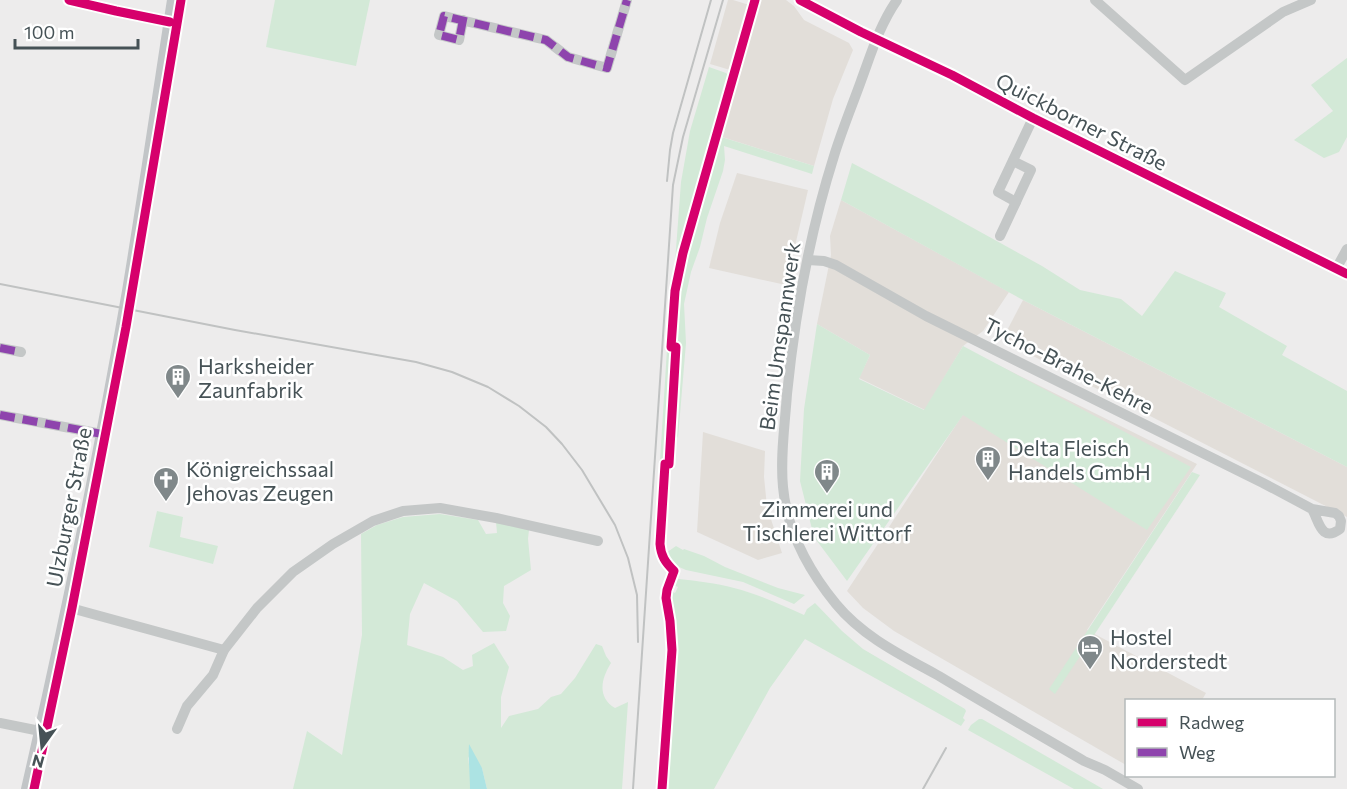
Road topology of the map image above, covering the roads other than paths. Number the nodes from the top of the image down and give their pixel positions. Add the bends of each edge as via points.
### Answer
1 (69, 0) edge
2 (173, 0) edge
3 (627, 0) edge
4 (800, 0) edge
5 (897, 0) edge
6 (1095, 0) edge
7 (1311, 0) edge
8 (463, 20) dead end
9 (170, 22) junction
10 (877, 40) junction
11 (1034, 118) junction
12 (1013, 161) junction
13 (1016, 202) junction
14 (1000, 236) dead end
15 (1347, 249) edge
16 (808, 260) junction
17 (1336, 269) junction
18 (1347, 274) edge
19 (0, 348) edge
20 (21, 352) dead end
21 (0, 415) edge
22 (102, 434) junction
23 (1312, 509) dead end
24 (598, 541) dead end
25 (67, 607) junction
26 (224, 650) junction
27 (0, 723) edge
28 (177, 729) dead end
29 (40, 731) junction
30 (27, 789) edge
31 (1137, 789) edge

1 - 9 street
2 - 9 main road, Ulzburger Straße
3 - 8 street via 607,68 568,57 546,40
4 - 10 street, Quickborner Straße
5 - 10 street, Beim Umspannwerk
6 - 7 street via 1185,80 1283,12
9 - 22 main road, Ulzburger Straße
10 - 11 street, Quickborner Straße
10 - 16 street, Beim Umspannwerk via 834,155
11 - 12 street
11 - 17 street, Quickborner Straße
12 - 13 street via 998,192
12 - 13 street via 1031,170
13 - 14 street
15 - 17 street
16 - 23 street, Tycho-Brahe-Kehre via 836,265 926,316
16 - 31 street, Beim Umspannwerk via 790,368 782,469 791,524 807,563 838,606 868,633
17 - 18 street, Quickborner Straße
19 - 20 street
21 - 22 street
22 - 25 main road, Ulzburger Straße
24 - 26 street via 440,508 403,511 373,521 293,572 257,608
25 - 26 street
25 - 29 main road, Ulzburger Straße
26 - 28 street via 213,675 187,706
27 - 29 street
29 - 30 main road, Ulzburger Straße

